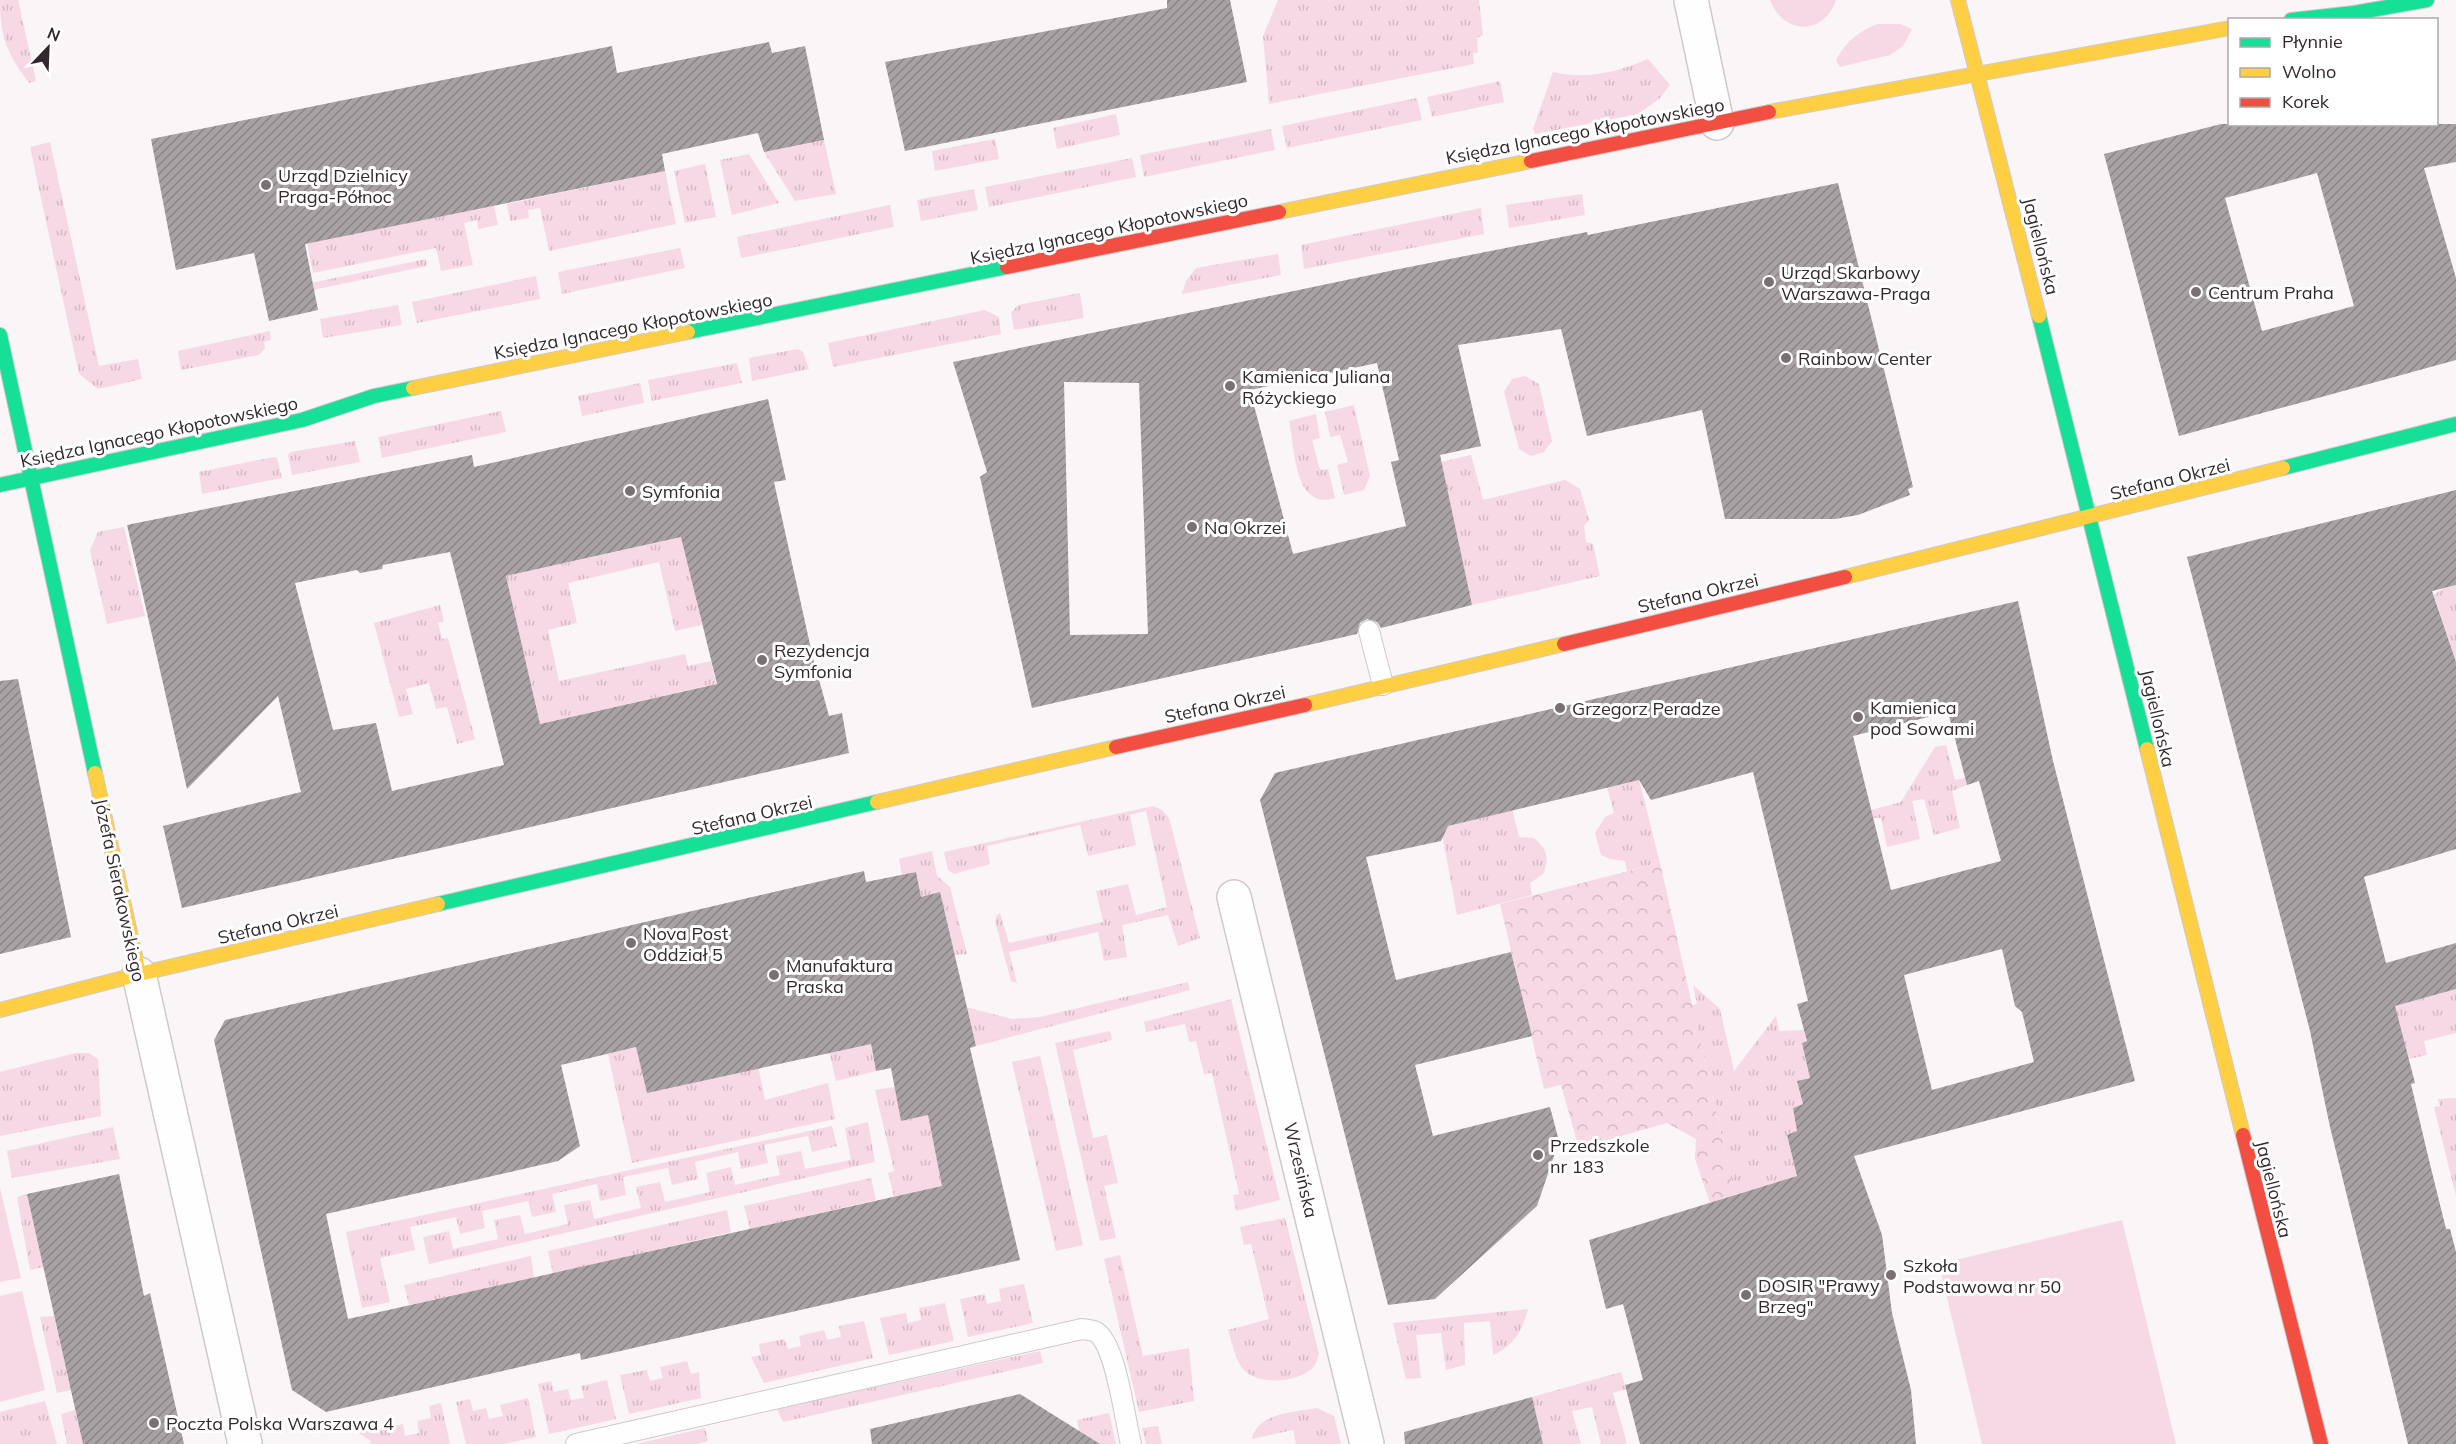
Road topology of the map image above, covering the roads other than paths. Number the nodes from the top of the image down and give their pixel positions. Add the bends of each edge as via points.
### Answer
1 (1691, 0) edge
2 (1958, 0) edge
3 (2427, 0) edge
4 (2353, 7) edge
5 (2301, 18) edge
6 (2228, 28) edge
7 (1978, 73) junction
8 (1717, 123) junction
9 (0, 335) edge
10 (2456, 424) edge
11 (31, 478) junction
12 (0, 485) edge
13 (2092, 518) junction
14 (1369, 631) dead end
15 (1383, 685) junction
16 (1234, 897) dead end
17 (139, 974) junction
18 (0, 1010) edge
19 (245, 1444) edge
20 (576, 1444) edge
21 (1131, 1444) edge
22 (1367, 1444) edge
23 (2321, 1444) edge

1 - 8 street
2 - 7 street, Jagiellońska
3 - 4 street
4 - 5 street
6 - 7 street, Księdza Ignacego Kłopotowskiego
7 - 8 street, Księdza Ignacego Kłopotowskiego
7 - 13 street, Jagiellońska
8 - 11 street, Księdza Ignacego Kłopotowskiego via 374,396 302,420
9 - 11 street, Józefa Sierakowskiego
10 - 13 street, Stefana Okrzei
11 - 12 street, Księdza Ignacego Kłopotowskiego
11 - 17 street, Józefa Sierakowskiego
13 - 15 street, Stefana Okrzei
13 - 23 street, Jagiellońska via 2187,921
14 - 15 lane
15 - 17 street, Stefana Okrzei
16 - 22 street, Wrzesińska
17 - 18 street, Stefana Okrzei
17 - 19 street, Józefa Sierakowskiego
20 - 21 lane via 1082,1329 1096,1331 1104,1340

